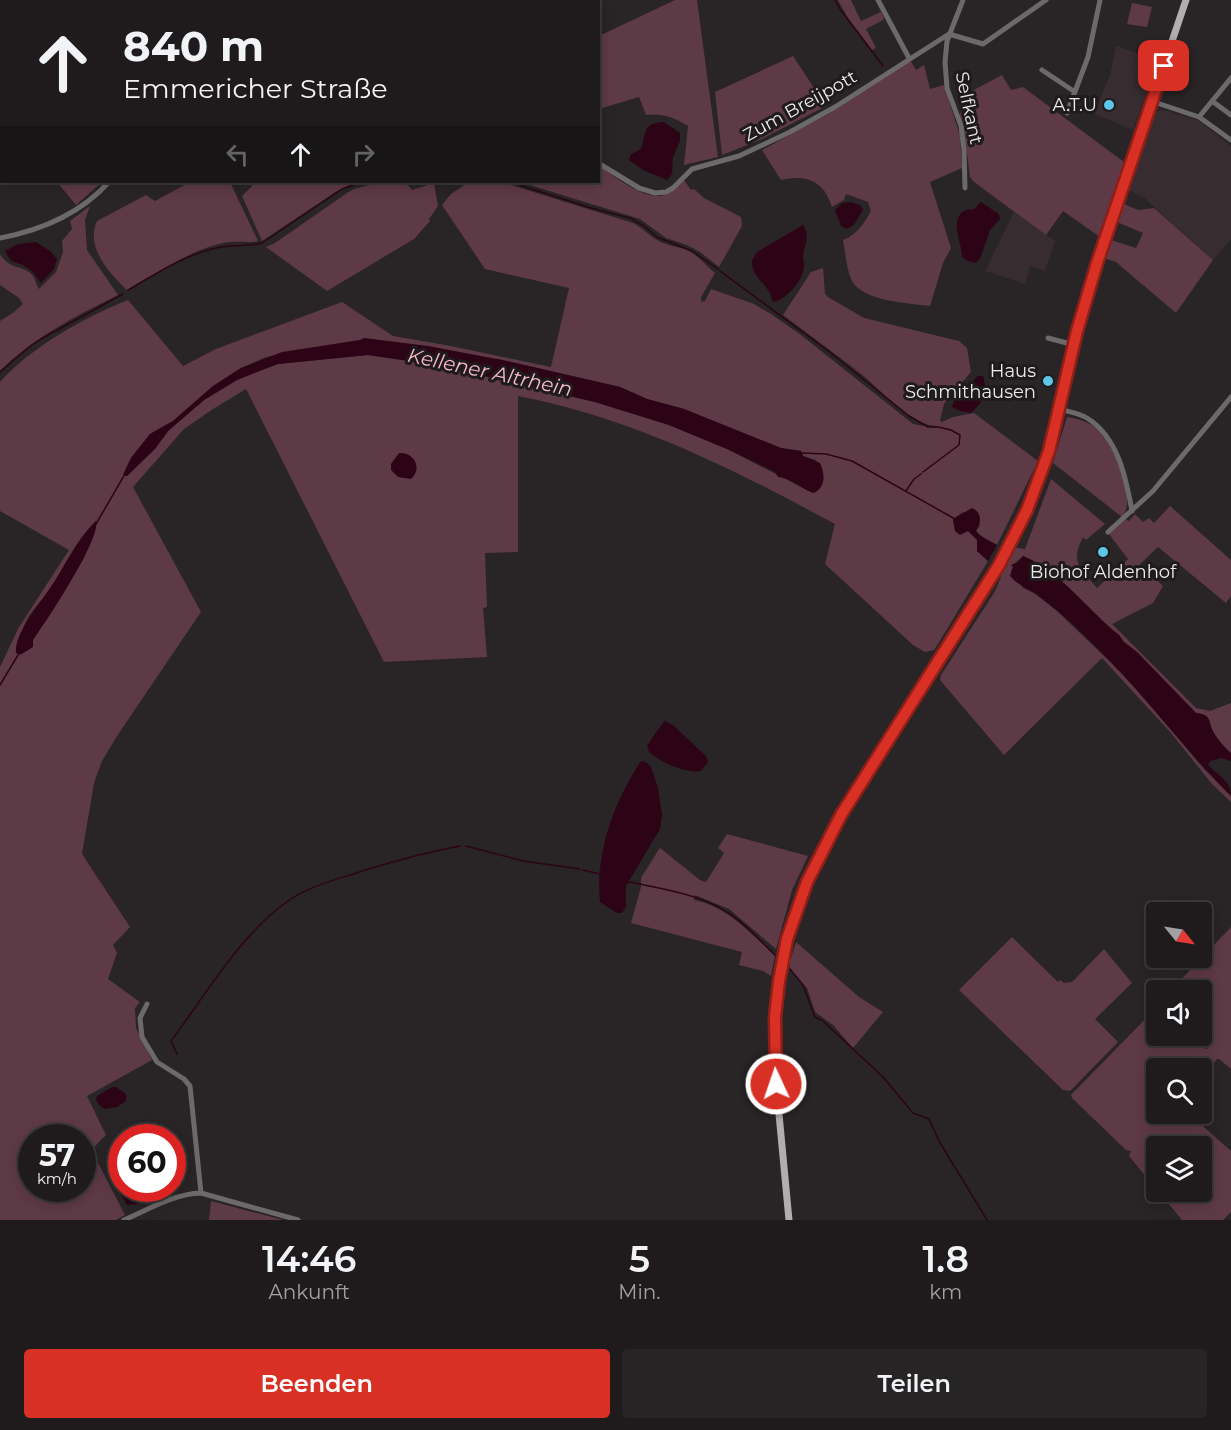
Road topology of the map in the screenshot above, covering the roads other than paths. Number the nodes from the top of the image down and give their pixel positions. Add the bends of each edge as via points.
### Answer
1 (878, 0) edge
2 (963, 0) edge
3 (1046, 0) edge
4 (1100, 0) edge
5 (1186, 0) edge
6 (949, 34) junction
7 (909, 58) junction
8 (1042, 70) dead end
9 (1231, 78) edge
10 (1075, 92) junction
11 (1212, 100) junction
12 (1151, 101) junction
13 (1067, 113) dead end
14 (1231, 115) edge
15 (1199, 117) junction
16 (1231, 140) edge
17 (600, 164) edge
18 (109, 183) edge
19 (965, 188) dead end
20 (0, 238) edge
21 (1048, 338) dead end
22 (1076, 346) junction
23 (1231, 397) edge
24 (1060, 409) junction
25 (1132, 511) junction
26 (1107, 532) dead end
27 (147, 1004) dead end
28 (201, 1193) junction
29 (124, 1220) edge
30 (298, 1220) edge
31 (789, 1220) edge

1 - 7 street
2 - 6 street, Selfkant
3 - 6 street via 983,44
4 - 10 street via 1088,57
5 - 12 main road
6 - 7 street, Zum Breijpott
6 - 19 street, Selfkant via 945,74 961,126
7 - 17 street, Zum Breijpott via 790,132 739,156 692,169 666,192 639,188
8 - 10 street
9 - 11 street
10 - 13 street
11 - 14 street
11 - 15 street
12 - 15 street
12 - 22 main road via 1097,263
15 - 16 street
18 - 20 street via 93,199 60,220
21 - 22 street
22 - 24 main road
23 - 25 street
24 - 25 street via 1084,416 1107,435 1127,481
24 - 31 main road via 1039,481 1018,529 841,815 807,882 787,939 775,1017 774,1061
25 - 26 street
27 - 28 street via 140,1018 142,1037 157,1062 190,1086
28 - 29 street via 170,1200
28 - 30 street

